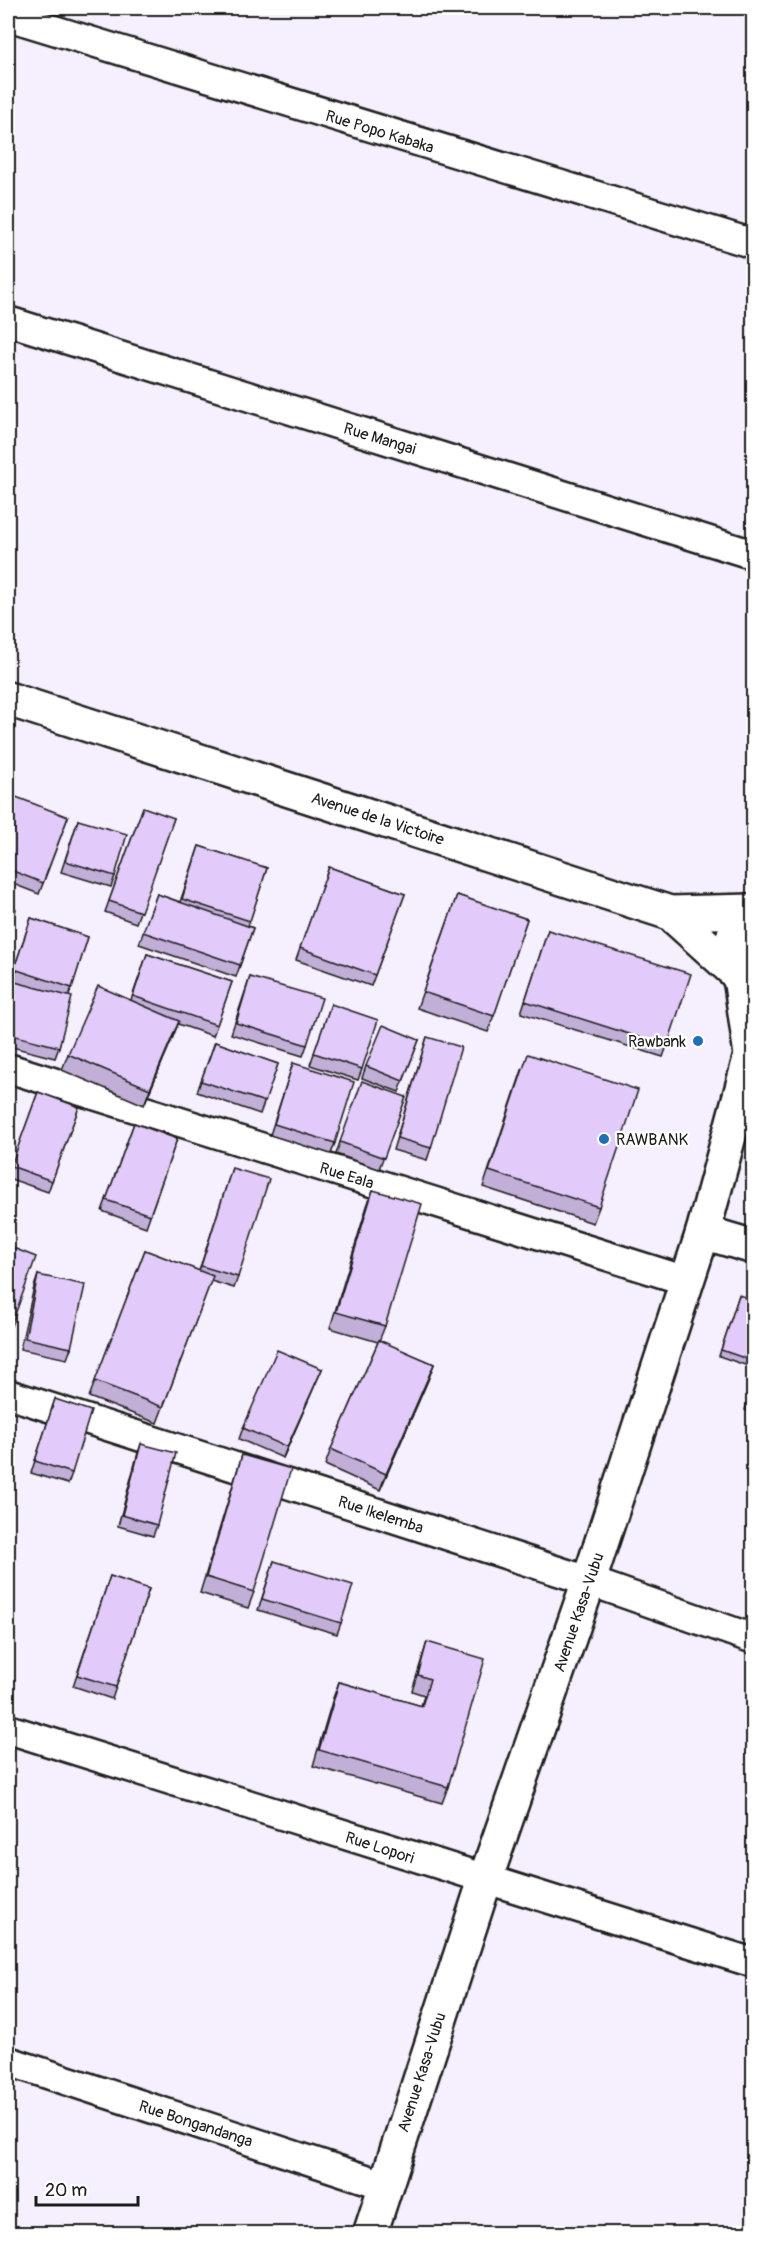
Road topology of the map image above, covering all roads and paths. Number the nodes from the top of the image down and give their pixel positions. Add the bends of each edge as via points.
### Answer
1 (8, 16) edge
2 (753, 244) edge
3 (8, 321) edge
4 (753, 555) edge
5 (8, 699) edge
6 (753, 911) edge
7 (670, 913) junction
8 (743, 983) edge
9 (752, 1053) edge
10 (8, 1068) edge
11 (703, 1232) junction
12 (753, 1247) edge
13 (687, 1281) junction
14 (8, 1394) edge
15 (589, 1581) junction
16 (753, 1639) edge
17 (8, 1729) edge
18 (485, 1880) junction
19 (753, 1963) edge
20 (8, 2061) edge
21 (384, 2185) junction
22 (370, 2234) edge

1 - 2 street, Rue Popo Kabaka
3 - 4 street, Rue Mangai
5 - 7 main road, Avenue de la Victoire
6 - 7 main road, Avenue de la Victoire
6 - 8 main road, Avenue Kasa-Vubu via 740,922 730,953
7 - 8 main road
8 - 9 main road, Avenue Kasa-Vubu
9 - 11 main road, Avenue Kasa-Vubu
10 - 13 street, Rue Eala
11 - 12 main road
11 - 13 main road, Avenue Kasa-Vubu
13 - 15 main road, Avenue Kasa-Vubu
14 - 15 street, Rue Ikelemba
15 - 16 street, Rue Ikelemba
15 - 18 main road, Avenue Kasa-Vubu
17 - 18 street, Rue Lopori
18 - 19 street, Rue Lopori
18 - 21 main road, Avenue Kasa-Vubu
20 - 21 street, Rue Bongandanga
21 - 22 main road, Avenue Kasa-Vubu

